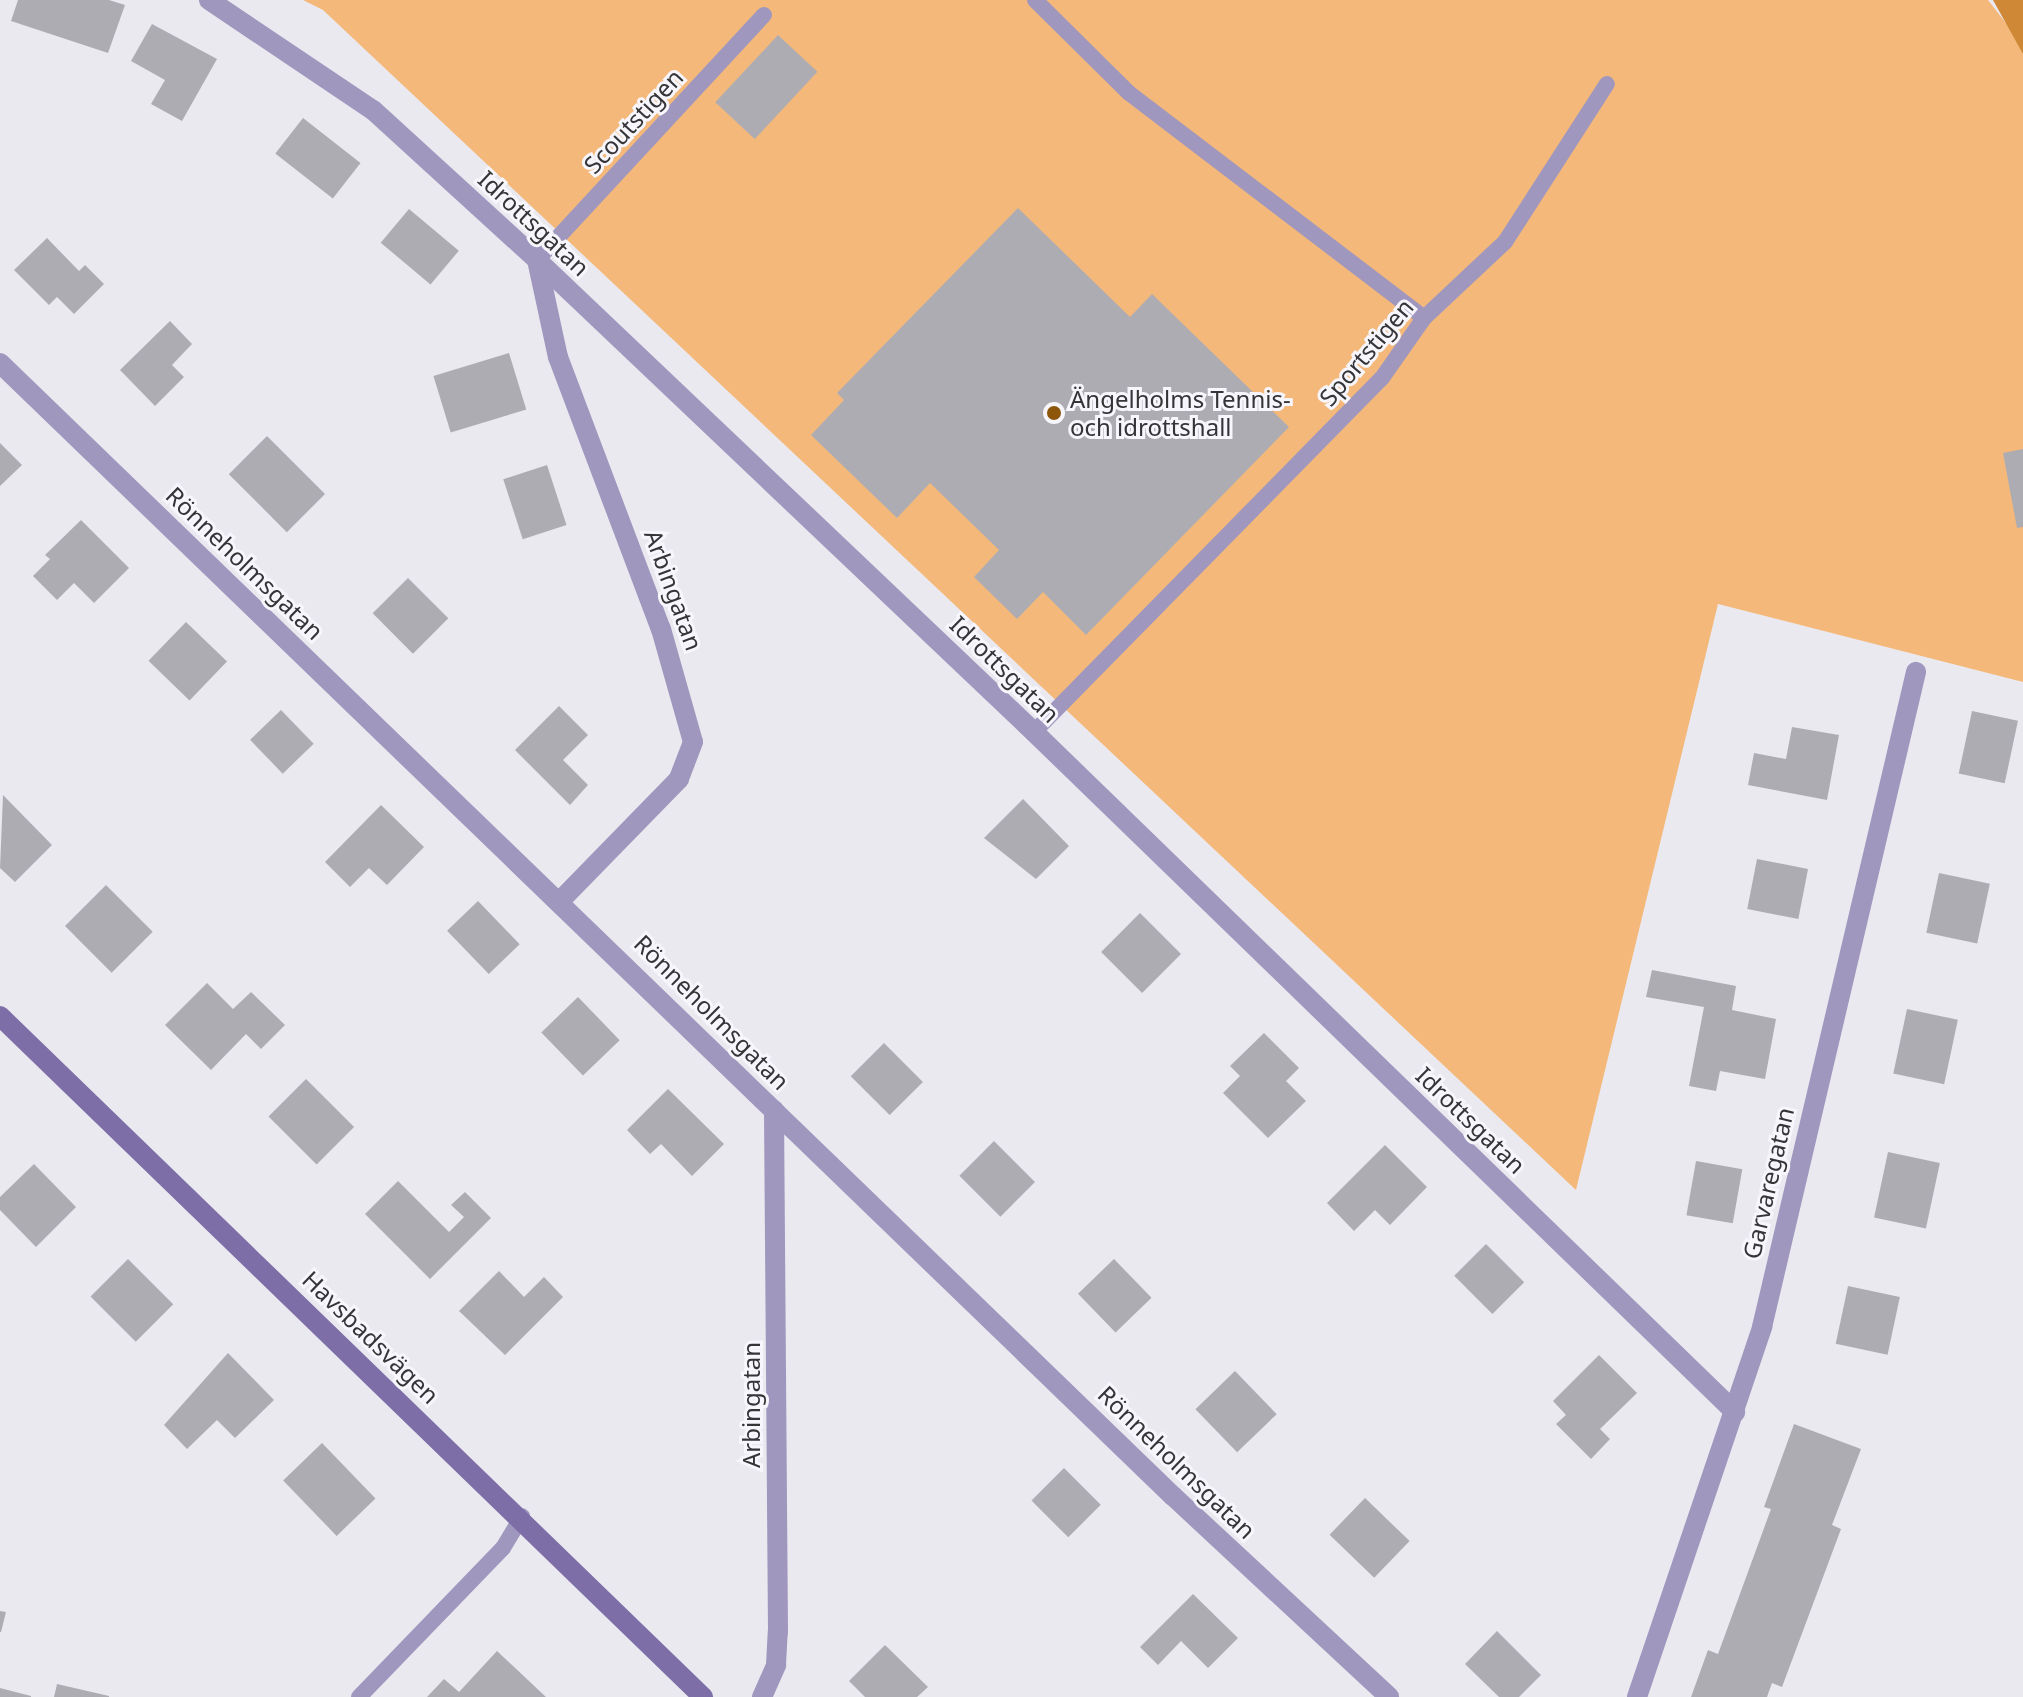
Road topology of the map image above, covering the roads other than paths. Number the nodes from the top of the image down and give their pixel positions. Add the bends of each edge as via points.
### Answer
1 (209, 0) edge
2 (1035, 0) edge
3 (764, 15) dead end
4 (1607, 84) dead end
5 (537, 260) junction
6 (1424, 318) junction
7 (0, 363) edge
8 (1916, 672) dead end
9 (1034, 732) junction
10 (561, 900) junction
11 (0, 1016) edge
12 (774, 1110) junction
13 (1735, 1412) junction
14 (522, 1516) junction
15 (359, 1697) edge
16 (703, 1697) edge
17 (762, 1697) edge
18 (1389, 1697) edge
19 (1637, 1697) edge

1 - 5 street, Idrottsgatan via 373,110
2 - 6 lane via 1129,93
3 - 5 lane, Scoutstigen
4 - 6 lane, Sportstigen via 1505,242
5 - 9 street, Idrottsgatan
5 - 10 street, Arbingatan via 558,357 685,697 693,742 679,779
6 - 9 lane, Sportstigen via 1382,378
7 - 10 street, Rönneholmsgatan
8 - 13 street, Garvaregatan via 1762,1327
9 - 13 street, Idrottsgatan
10 - 12 street, Rönneholmsgatan
11 - 14 street, Havsbadsvägen
12 - 17 street, Arbingatan via 778,1632 776,1665
12 - 18 street, Rönneholmsgatan
13 - 19 street, Garvaregatan
14 - 15 lane via 503,1548
14 - 16 street, Havsbadsvägen

